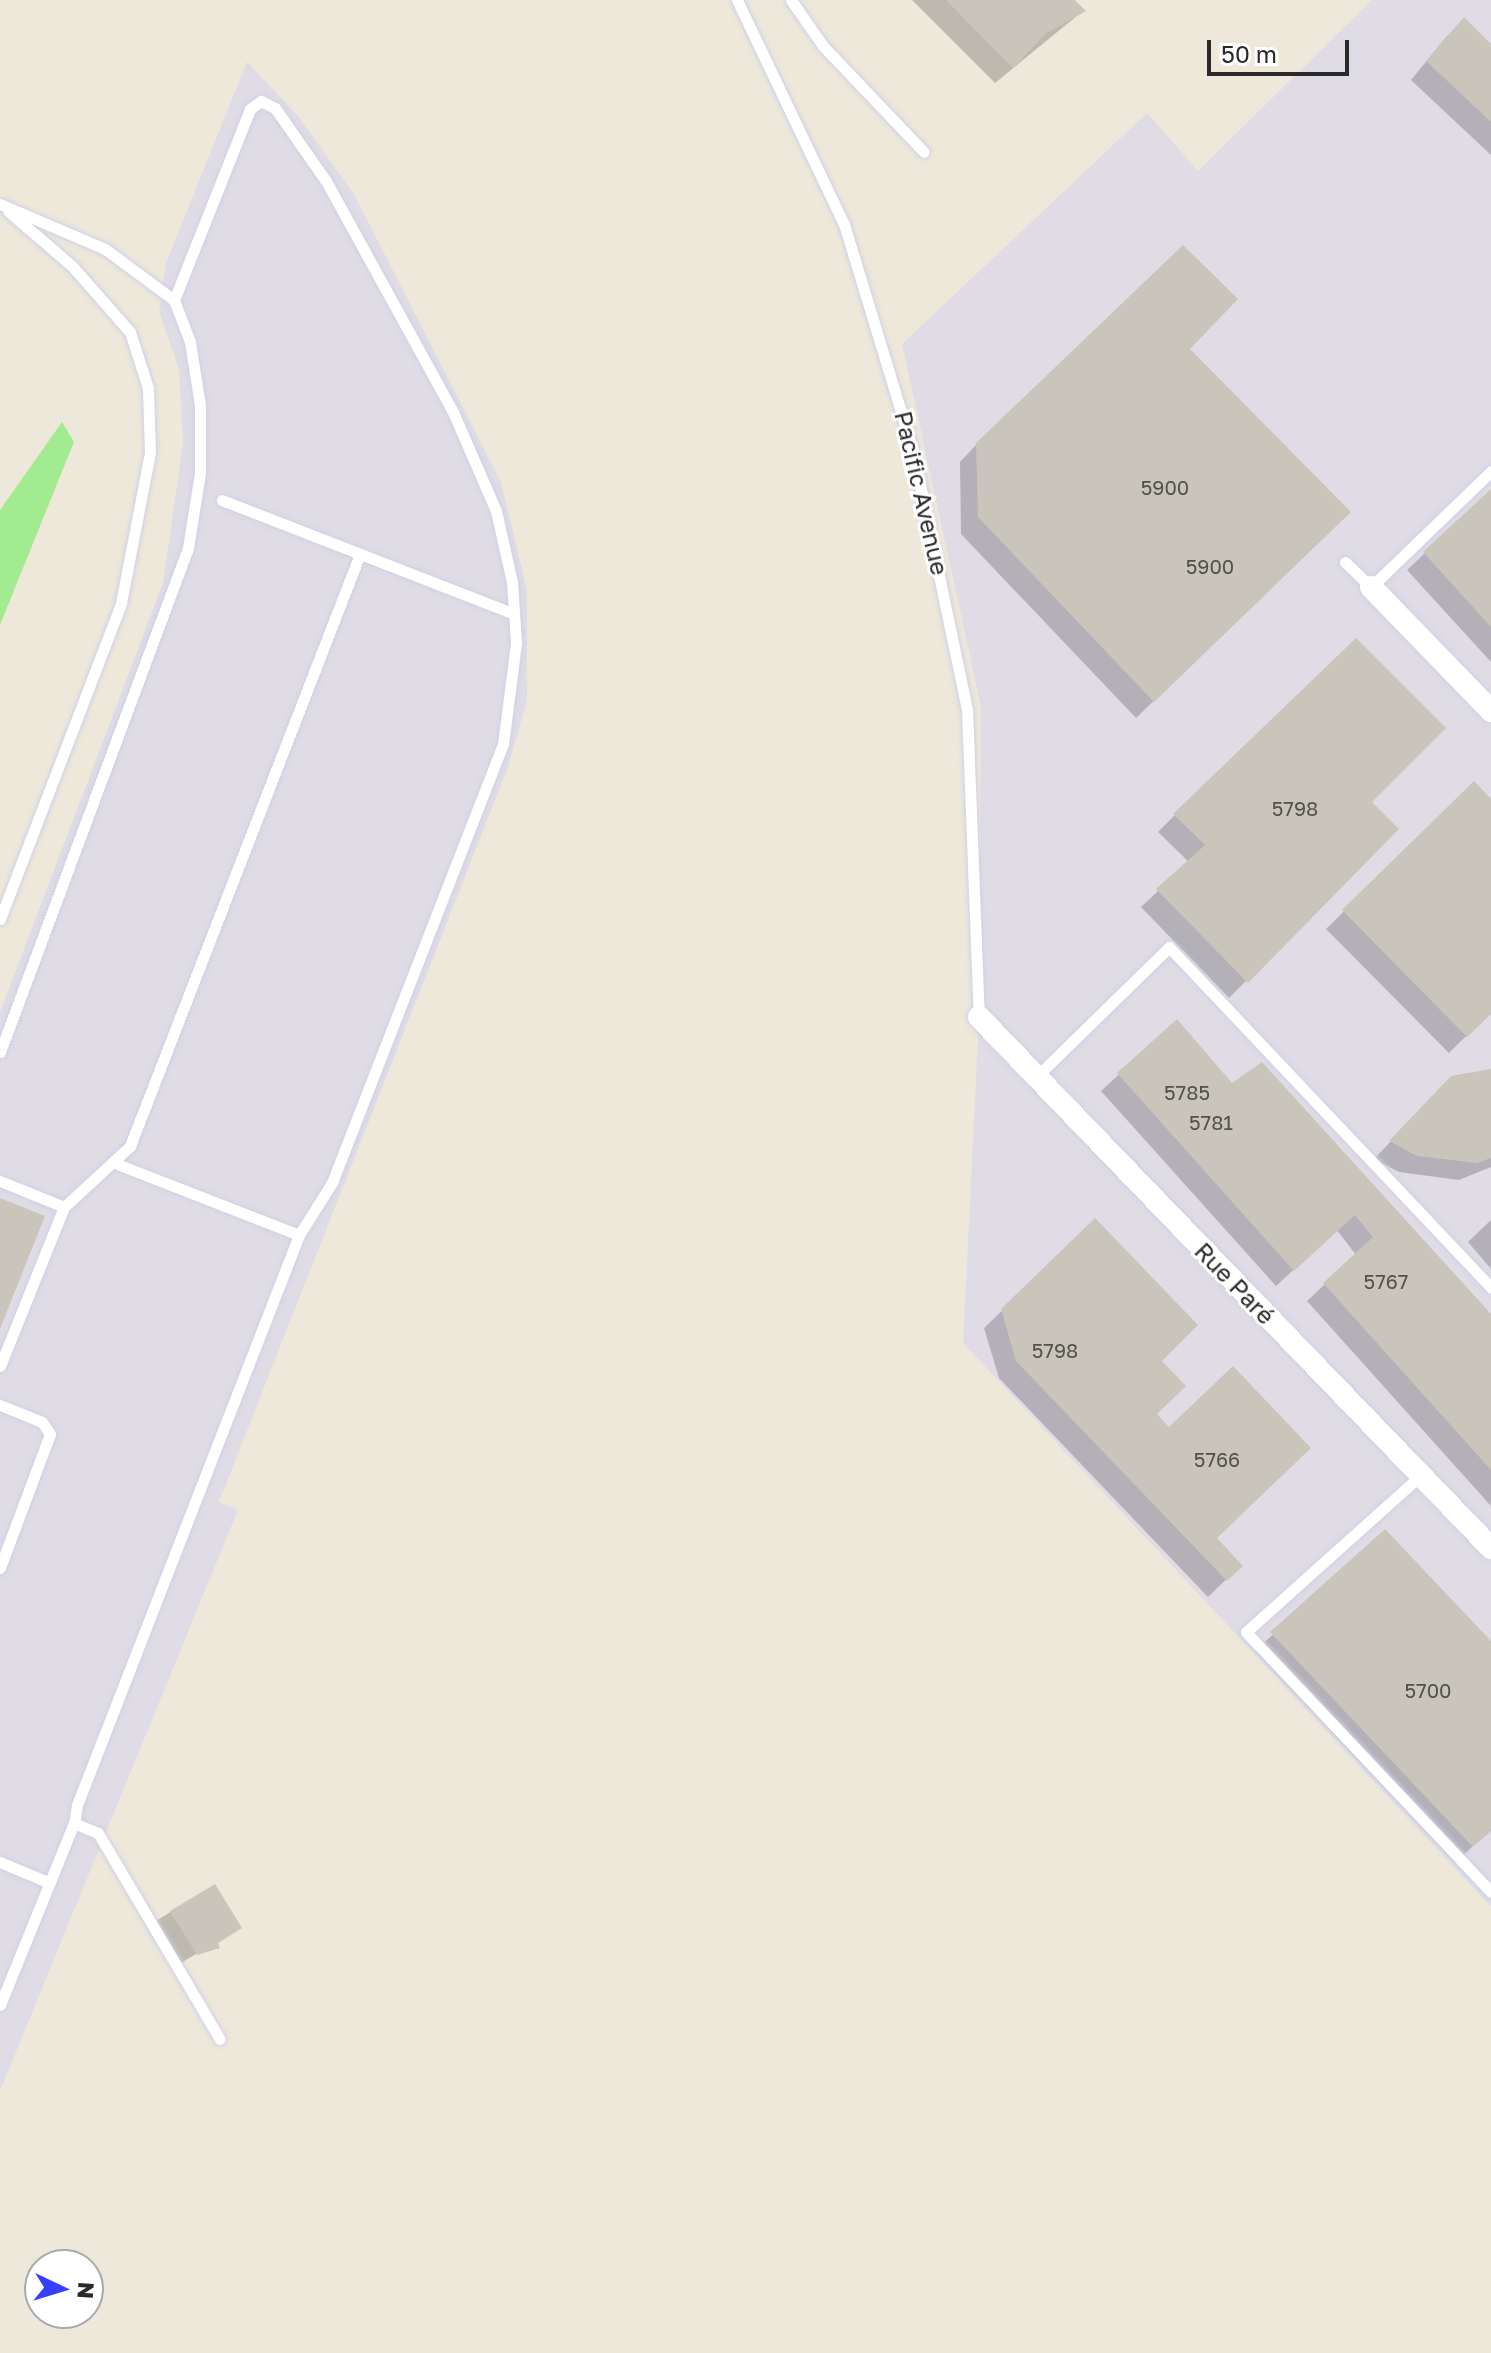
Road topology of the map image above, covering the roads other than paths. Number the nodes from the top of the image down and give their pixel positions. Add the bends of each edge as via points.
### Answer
1 (737, 0) edge
2 (791, 0) edge
3 (924, 152) dead end
4 (0, 204) edge
5 (174, 300) junction
6 (1491, 471) edge
7 (222, 500) dead end
8 (360, 554) junction
9 (1345, 562) dead end
10 (1371, 587) junction
11 (514, 614) junction
12 (1491, 711) edge
13 (0, 919) edge
14 (979, 1017) joint
15 (0, 1052) edge
16 (1036, 1077) junction
17 (117, 1164) junction
18 (0, 1181) edge
19 (64, 1207) junction
20 (299, 1235) junction
21 (1491, 1288) edge
22 (0, 1366) edge
23 (0, 1405) edge
24 (1421, 1475) junction
25 (1491, 1548) edge
26 (0, 1568) edge
27 (74, 1823) junction
28 (0, 1862) edge
29 (50, 1883) junction
30 (1491, 1892) edge
31 (0, 2005) edge
32 (220, 2039) dead end

1 - 14 lane, Pacific Avenue via 844,224 913,451 967,709
2 - 3 lane via 823,46
4 - 5 lane via 105,249
4 - 13 lane via 72,266 130,332 148,388 151,428 147,492 121,603
5 - 11 lane via 250,109 265,102 326,181 453,412 496,511
5 - 15 lane via 190,342 202,435 188,548
6 - 10 lane
7 - 8 lane
8 - 11 lane
8 - 17 lane
9 - 10 lane
10 - 12 street
11 - 20 lane via 503,744 333,1181
14 - 16 street, Rue Paré
16 - 21 lane via 1169,947
16 - 24 street, Rue Paré
17 - 19 lane
17 - 20 lane
18 - 19 lane
19 - 22 lane
20 - 27 lane
23 - 26 lane via 42,1422 50,1434
24 - 25 street, Rue Paré
24 - 30 lane via 1246,1632
27 - 29 lane
27 - 32 lane via 98,1833
28 - 29 lane
29 - 31 lane

